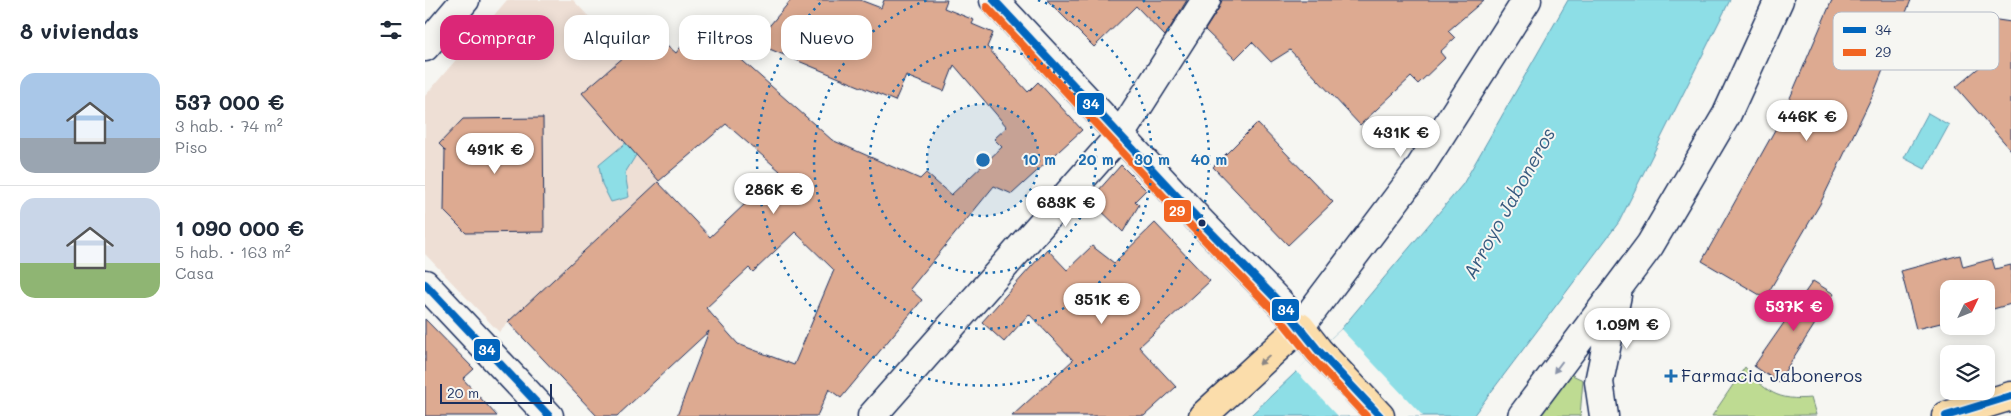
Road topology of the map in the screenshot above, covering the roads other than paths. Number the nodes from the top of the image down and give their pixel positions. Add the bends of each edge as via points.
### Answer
1 (465, 0) edge
2 (994, 0) edge
3 (1206, 0) edge
4 (1527, 0) edge
5 (1779, 0) edge
6 (425, 48) edge
7 (1120, 135) junction
8 (425, 284) edge
9 (1619, 286) junction
10 (1299, 327) junction
11 (2011, 396) edge
12 (549, 416) edge
13 (871, 416) edge
14 (1203, 416) edge
15 (1380, 416) edge
16 (1522, 416) edge
17 (1604, 416) edge
18 (1946, 416) edge

1 - 6 street
2 - 7 street
3 - 7 street
4 - 10 street via 1417,172
5 - 9 street via 1727,114 1650,245
7 - 10 street
7 - 13 street
8 - 12 street
9 -> 16 street
9 - 17 street via 1599,382
10 -> 14 main road
10 - 15 main road
11 - 18 main road

